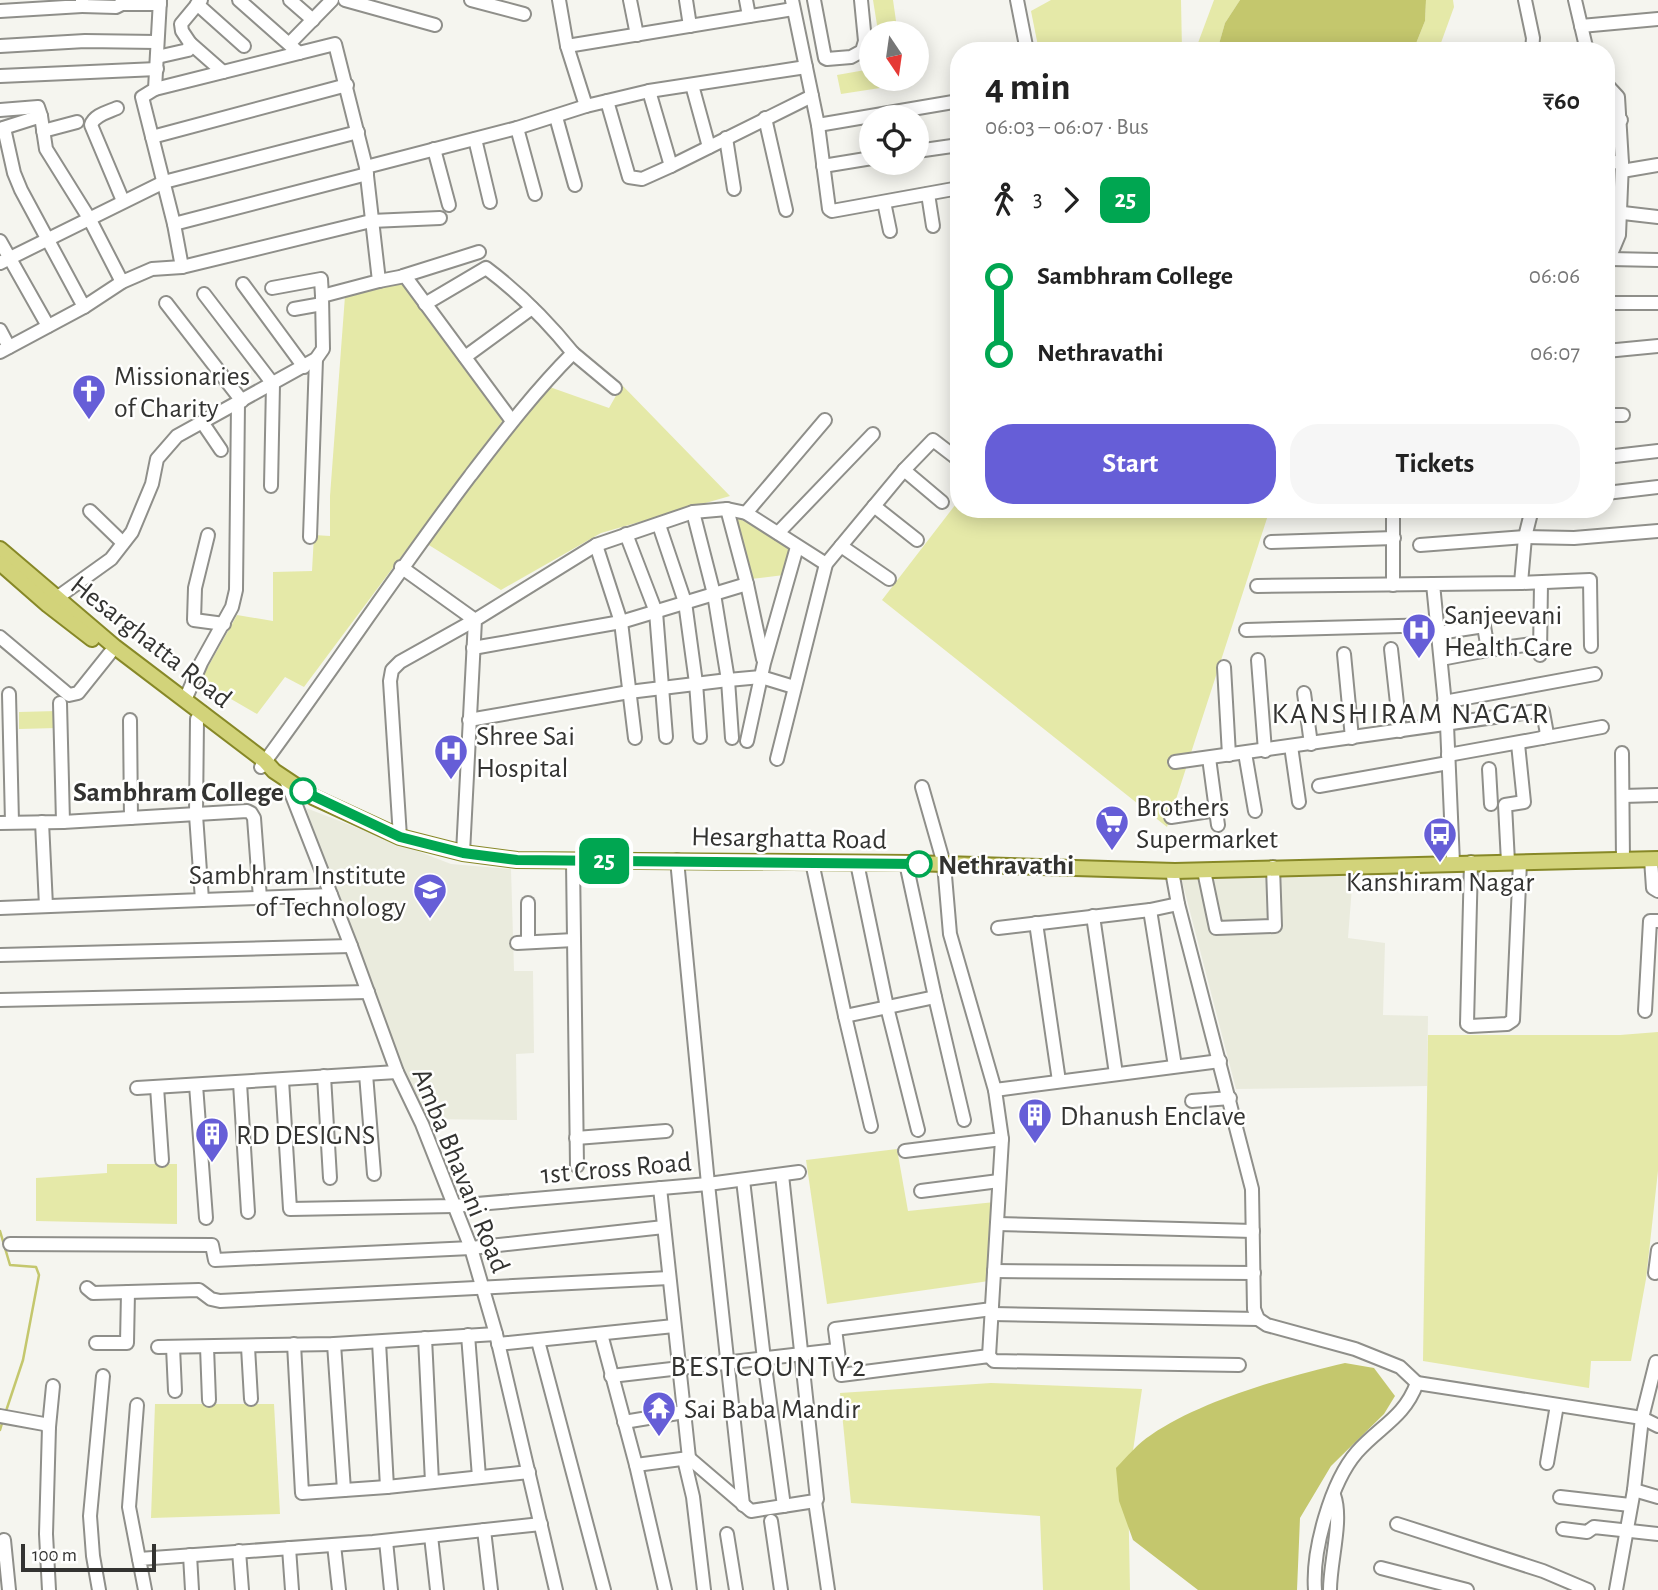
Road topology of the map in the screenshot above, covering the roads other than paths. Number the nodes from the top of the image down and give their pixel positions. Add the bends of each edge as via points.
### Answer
1 (239, 0) edge
2 (290, 0) edge
3 (332, 0) edge
4 (345, 0) edge
5 (471, 0) edge
6 (559, 0) edge
7 (630, 0) edge
8 (686, 0) edge
9 (746, 0) edge
10 (814, 0) edge
11 (861, 0) edge
12 (1017, 0) edge
13 (1525, 0) edge
14 (1575, 0) edge
15 (122, 2) edge
16 (160, 2) edge
17 (199, 2) edge
18 (82, 3) edge
19 (793, 4) edge
20 (0, 11) edge
21 (524, 14) dead end
22 (749, 16) junction
23 (818, 19) junction
24 (1658, 19) edge
25 (313, 20) junction
26 (797, 24) junction
27 (435, 25) dead end
28 (691, 26) junction
29 (1581, 26) junction
30 (637, 35) junction
31 (821, 35) junction
32 (800, 40) junction
33 (157, 42) junction
34 (1025, 42) edge
35 (1533, 42) edge
36 (1585, 42) edge
37 (190, 43) junction
38 (0, 46) edge
39 (244, 46) dead end
40 (567, 46) junction
41 (295, 48) junction
42 (157, 63) junction
43 (806, 67) junction
44 (223, 72) junction
45 (0, 76) edge
46 (347, 85) junction
47 (692, 85) junction
48 (155, 89) junction
49 (649, 91) junction
50 (1615, 94) edge
51 (812, 96) junction
52 (607, 101) junction
53 (950, 103) edge
54 (586, 106) junction
55 (117, 108) dead end
56 (0, 110) edge
57 (41, 116) junction
58 (556, 117) junction
59 (765, 118) junction
60 (1615, 119) edge
61 (1621, 120) junction
62 (77, 122) dead end
63 (818, 125) junction
64 (2, 128) edge
65 (517, 128) junction
66 (43, 131) junction
67 (358, 132) junction
68 (152, 137) junction
69 (726, 138) junction
70 (475, 139) junction
71 (709, 146) junction
72 (950, 146) edge
73 (434, 149) junction
74 (929, 149) edge
75 (859, 160) edge
76 (1615, 164) edge
77 (1658, 165) edge
78 (671, 166) junction
79 (823, 166) junction
80 (1622, 167) junction
81 (366, 171) junction
82 (164, 182) junction
83 (575, 185) dead end
84 (734, 189) dead end
85 (950, 190) edge
86 (535, 194) dead end
87 (928, 194) junction
88 (123, 201) junction
89 (490, 202) dead end
90 (884, 202) junction
91 (449, 205) dead end
92 (786, 210) dead end
93 (1615, 212) edge
94 (1622, 213) junction
95 (1658, 217) edge
96 (89, 218) junction
97 (440, 218) dead end
98 (372, 221) junction
99 (174, 223) junction
100 (933, 226) dead end
101 (891, 230) dead end
102 (49, 238) junction
103 (0, 241) edge
104 (1615, 246) edge
105 (479, 252) dead end
106 (1658, 260) edge
107 (5, 261) edge
108 (1615, 262) edge
109 (182, 267) junction
110 (403, 276) junction
111 (379, 281) junction
112 (122, 282) junction
113 (243, 284) dead end
114 (272, 288) dead end
115 (204, 294) dead end
116 (322, 300) junction
117 (166, 303) dead end
118 (1615, 303) edge
119 (1658, 303) edge
120 (425, 304) junction
121 (84, 307) junction
122 (532, 308) junction
123 (294, 309) dead end
124 (48, 326) junction
125 (0, 330) edge
126 (1658, 346) edge
127 (4, 350) edge
128 (1615, 350) edge
129 (573, 353) junction
130 (465, 357) junction
131 (316, 359) junction
132 (304, 368) junction
133 (273, 384) junction
134 (615, 388) dead end
135 (240, 402) junction
136 (1615, 415) edge
137 (1623, 415) dead end
138 (825, 420) dead end
139 (512, 421) junction
140 (202, 422) junction
141 (873, 434) dead end
142 (221, 450) dead end
143 (1658, 451) edge
144 (950, 453) edge
145 (1615, 456) edge
146 (904, 470) junction
147 (271, 486) dead end
148 (1658, 487) edge
149 (1615, 492) edge
150 (942, 502) dead end
151 (874, 506) junction
152 (727, 509) junction
153 (90, 511) dead end
154 (693, 512) junction
155 (746, 513) junction
156 (1394, 518) edge
157 (1530, 518) edge
158 (659, 525) junction
159 (1658, 531) edge
160 (778, 533) junction
161 (626, 534) junction
162 (208, 535) dead end
163 (310, 537) dead end
164 (1525, 537) junction
165 (1394, 538) junction
166 (917, 540) dead end
167 (1272, 542) dead end
168 (123, 544) junction
169 (596, 545) junction
170 (1420, 545) dead end
171 (841, 546) junction
172 (797, 547) junction
173 (0, 549) edge
174 (0, 564) edge
175 (826, 564) junction
176 (401, 567) junction
177 (889, 579) dead end
178 (1521, 583) junction
179 (1541, 583) junction
180 (747, 584) junction
181 (1393, 584) junction
182 (1433, 584) junction
183 (1257, 586) dead end
184 (714, 594) junction
185 (52, 601) junction
186 (685, 602) junction
187 (656, 612) junction
188 (475, 620) junction
189 (621, 622) junction
190 (224, 624) junction
191 (1439, 629) junction
192 (1246, 630) dead end
193 (0, 637) edge
194 (1591, 646) dead end
195 (473, 648) junction
196 (1391, 649) dead end
197 (1488, 650) junction
198 (110, 653) junction
199 (1343, 654) dead end
200 (1441, 659) junction
201 (1258, 660) dead end
202 (764, 663) junction
203 (1224, 667) dead end
204 (1595, 674) dead end
205 (761, 677) junction
206 (728, 680) junction
207 (696, 683) junction
208 (793, 687) junction
209 (662, 688) junction
210 (629, 692) junction
211 (1304, 692) dead end
212 (9, 694) dead end
213 (185, 700) junction
214 (1444, 702) junction
215 (60, 704) dead end
216 (200, 716) junction
217 (130, 720) dead end
218 (470, 720) junction
219 (1447, 725) junction
220 (1602, 727) dead end
221 (1400, 731) junction
222 (666, 737) dead end
223 (700, 737) dead end
224 (635, 738) dead end
225 (732, 738) dead end
226 (1352, 738) junction
227 (1542, 738) junction
228 (747, 741) dead end
229 (1311, 744) junction
230 (1517, 744) junction
231 (1291, 747) junction
232 (1265, 751) junction
233 (1622, 752) dead end
234 (1245, 753) junction
235 (1229, 755) junction
236 (1209, 758) junction
237 (777, 759) dead end
238 (1448, 759) junction
239 (1175, 762) dead end
240 (1489, 769) dead end
241 (271, 770) junction
242 (1319, 786) dead end
243 (922, 787) dead end
244 (1658, 795) edge
245 (1623, 796) junction
246 (1298, 802) dead end
247 (1477, 804) dead end
248 (1491, 804) junction
249 (1505, 805) junction
250 (1216, 810) junction
251 (1255, 811) dead end
252 (196, 815) junction
253 (1171, 817) dead end
254 (131, 818) junction
255 (42, 822) junction
256 (63, 822) junction
257 (6, 823) edge
258 (1218, 825) dead end
259 (400, 837) junction
260 (463, 853) junction
261 (1655, 859) edge
262 (677, 860) junction
263 (1623, 860) junction
264 (573, 862) junction
265 (812, 862) junction
266 (1471, 862) junction
267 (1514, 862) junction
268 (857, 863) junction
269 (906, 863) junction
270 (1453, 863) junction
271 (944, 864) junction
272 (1273, 867) junction
273 (1172, 871) junction
274 (1204, 871) junction
275 (1658, 891) edge
276 (331, 895) junction
277 (260, 898) junction
278 (202, 900) junction
279 (528, 903) dead end
280 (1178, 904) junction
281 (46, 906) junction
282 (0, 908) edge
283 (1150, 910) junction
284 (1093, 916) junction
285 (1658, 921) edge
286 (1036, 923) junction
287 (998, 928) dead end
288 (574, 940) junction
289 (351, 946) junction
290 (0, 955) edge
291 (368, 992) junction
292 (935, 997) junction
293 (0, 1000) edge
294 (887, 1007) junction
295 (1645, 1011) dead end
296 (845, 1016) junction
297 (1220, 1061) junction
298 (1175, 1066) junction
299 (397, 1072) junction
300 (366, 1074) junction
301 (1116, 1074) junction
302 (324, 1076) junction
303 (282, 1080) junction
304 (1059, 1081) junction
305 (240, 1083) junction
306 (196, 1085) junction
307 (157, 1087) junction
308 (137, 1088) dead end
309 (995, 1090) junction
310 (1230, 1098) junction
311 (1192, 1101) dead end
312 (964, 1120) dead end
313 (871, 1126) dead end
314 (918, 1130) dead end
315 (666, 1131) dead end
316 (576, 1138) junction
317 (1002, 1139) junction
318 (905, 1151) dead end
319 (162, 1160) dead end
320 (577, 1166) dead end
321 (799, 1172) dead end
322 (374, 1174) dead end
323 (782, 1175) junction
324 (330, 1178) dead end
325 (743, 1180) junction
326 (999, 1181) junction
327 (708, 1184) junction
328 (660, 1188) junction
329 (921, 1191) dead end
330 (454, 1206) junction
331 (248, 1212) dead end
332 (206, 1217) dead end
333 (997, 1224) junction
334 (664, 1227) junction
335 (1253, 1231) junction
336 (10, 1244) dead end
337 (471, 1248) junction
338 (1658, 1250) edge
339 (994, 1271) junction
340 (1254, 1273) junction
341 (1655, 1273) dead end
342 (669, 1278) junction
343 (483, 1286) junction
344 (88, 1288) dead end
345 (128, 1292) junction
346 (992, 1312) junction
347 (1258, 1319) junction
348 (674, 1326) junction
349 (601, 1334) junction
350 (468, 1335) junction
351 (425, 1338) junction
352 (497, 1339) junction
353 (538, 1341) junction
354 (379, 1342) junction
355 (96, 1343) dead end
356 (294, 1344) junction
357 (334, 1344) junction
358 (158, 1347) dead end
359 (173, 1347) junction
360 (207, 1347) junction
361 (248, 1347) junction
362 (837, 1350) junction
363 (803, 1354) junction
364 (989, 1356) junction
365 (764, 1359) junction
366 (1656, 1362) dead end
367 (727, 1363) junction
368 (1239, 1365) dead end
369 (679, 1368) junction
370 (103, 1376) dead end
371 (611, 1376) junction
372 (1417, 1383) junction
373 (53, 1386) dead end
374 (175, 1391) dead end
375 (251, 1399) dead end
376 (209, 1400) dead end
377 (137, 1405) dead end
378 (1557, 1405) junction
379 (684, 1412) junction
380 (2, 1416) edge
381 (1642, 1418) junction
382 (624, 1422) junction
383 (1658, 1426) edge
384 (49, 1427) junction
385 (687, 1458) junction
386 (1548, 1462) dead end
387 (636, 1465) junction
388 (529, 1472) junction
389 (479, 1477) junction
390 (432, 1482) junction
391 (387, 1487) junction
392 (344, 1490) junction
393 (1634, 1490) junction
394 (1334, 1495) junction
395 (1560, 1497) dead end
396 (1658, 1497) edge
397 (816, 1500) junction
398 (743, 1505) junction
399 (1630, 1505) junction
400 (784, 1506) junction
401 (771, 1521) dead end
402 (541, 1524) junction
403 (1397, 1524) dead end
404 (1563, 1529) dead end
405 (1625, 1529) junction
406 (484, 1530) junction
407 (727, 1534) dead end
408 (1658, 1534) edge
409 (431, 1536) junction
410 (4, 1540) dead end
411 (386, 1541) junction
412 (334, 1545) junction
413 (289, 1548) junction
414 (239, 1551) junction
415 (190, 1555) junction
416 (139, 1559) junction
417 (1381, 1568) dead end
418 (9, 1590) edge
419 (49, 1590) edge
420 (99, 1590) edge
421 (145, 1590) edge
422 (192, 1590) edge
423 (242, 1590) edge
424 (292, 1590) edge
425 (339, 1590) edge
426 (391, 1590) edge
427 (437, 1590) edge
428 (491, 1590) edge
429 (556, 1590) edge
430 (604, 1590) edge
431 (665, 1590) edge
432 (704, 1590) edge
433 (736, 1590) edge
434 (781, 1590) edge
435 (828, 1590) edge
436 (1315, 1590) edge
437 (1330, 1590) edge
438 (1467, 1590) edge
439 (1588, 1590) edge
440 (1616, 1590) edge

1 - 41 street
2 - 25 street
3 - 25 street
4 - 27 street
5 - 21 street
6 - 40 street
7 - 30 street
8 - 28 street
9 - 22 street
10 - 23 street
11 - 31 street via 862,51 827,59
12 - 34 street
13 - 35 street
14 - 29 street
15 - 16 street
15 - 18 street via 116,6
16 - 33 street
17 - 37 street via 181,27
17 - 39 street
18 - 20 street
19 - 22 street
19 - 26 street
22 - 28 street
23 - 26 street
23 - 31 street
24 - 29 street
25 - 41 street
26 - 32 street
28 - 30 street
29 - 36 street
30 - 40 street
31 - 32 street
32 - 43 street
33 - 38 street
33 - 42 street
37 - 42 street via 188,50
37 - 44 street
40 - 54 street
41 - 44 street
41 - 46 street via 335,44
42 - 45 street
42 - 48 street
43 - 47 street
43 - 51 street
44 - 48 street
46 - 67 street
46 - 68 street
47 - 49 street
47 - 71 street
48 - 68 street via 142,97
49 - 52 street
49 - 78 street
50 - 61 street
51 - 59 street
51 - 63 street
52 - 54 street
52 - 78 street via 629,177 642,179
53 - 63 street
54 - 58 street
55 - 88 street via 92,120 91,125
56 - 57 street via 38,107
57 - 64 street
57 - 66 street
58 - 65 street
58 - 83 street
59 - 69 street
59 - 92 street
60 - 61 street
61 - 80 street
62 - 66 street
63 - 79 street
64 - 102 street via 21,190
65 - 70 street
65 - 86 street
66 - 96 street via 46,149
67 - 81 street
67 - 82 street
68 - 82 street
69 - 71 street
69 - 84 street
70 - 73 street
70 - 89 street
71 - 78 street
72 - 74 street
73 - 81 street
73 - 91 street
75 - 79 street
76 - 80 street
77 - 80 street
79 - 90 street via 832,211
80 - 94 street
81 - 98 street
81 - 99 street
82 - 88 street
82 - 99 street
85 - 87 street
87 - 90 street
87 - 100 street
88 - 96 street
90 - 101 street
93 - 94 street
94 - 95 street
94 - 104 street
96 - 102 street
96 - 112 street
97 - 98 street
98 - 109 street
98 - 111 street
99 - 109 street
102 - 107 street
102 - 121 street
103 - 107 street
105 - 110 street
106 - 108 street
107 - 124 street
109 - 112 street via 152,269
110 - 111 street
110 - 120 street
111 - 116 street
112 - 121 street
113 - 132 street
114 - 116 street via 321,279
115 - 133 street
116 - 123 street
116 - 131 street via 323,349
117 - 135 street
118 - 119 street
120 - 122 street via 486,268
120 - 130 street
121 - 124 street
122 - 129 street
122 - 130 street
124 - 127 street
125 - 127 street
126 - 128 street
129 - 134 street
129 - 139 street
130 - 139 street
131 - 132 street
131 - 163 street
132 - 133 street
133 - 135 street
133 - 147 street
135 - 140 street
135 - 190 street via 236,590
136 - 137 street
138 - 155 street
139 - 176 street
140 - 142 street
140 - 168 street via 177,436 157,459 152,484
141 - 160 street
143 - 145 street
144 - 146 street via 933,440
146 - 150 street
146 - 151 street
148 - 149 street
151 - 166 street
151 - 171 street
152 - 154 street
152 - 155 street
152 - 180 street
153 - 168 street
154 - 158 street
154 - 184 street
155 - 160 street
156 - 165 street
157 - 164 street
158 - 161 street
158 - 186 street
159 - 164 street
160 - 172 street
161 - 169 street
161 - 187 street
162 - 190 street via 195,588 194,620
164 - 170 street
164 - 178 street
165 - 167 street
165 - 181 street
168 - 185 street via 111,559
169 - 188 street
169 - 189 street
171 - 175 street
171 - 177 street
172 - 175 street
172 - 202 street
173 - 185 main road, Hesarghatta Road
174 - 185 main road, Hesarghatta Road
175 - 208 street
176 - 188 street
176 - 241 street
178 - 179 street
178 - 182 street
179 - 194 street via 1590,580
179 - 197 street via 1540,649
180 - 184 street
180 - 202 street
181 - 182 street
181 - 183 street
182 - 191 street
184 - 186 street
184 - 206 street
185 - 198 main road, Hesarghatta Road
185 - 213 main road, Hesarghatta Road
186 - 187 street
186 - 207 street
187 - 189 street
187 - 209 street
188 - 195 street
188 - 259 street via 392,670
189 - 195 street
189 - 210 street
190 - 213 street
191 - 192 street
191 - 197 street via 1484,626
191 - 200 street
193 - 198 street via 69,695 78,692
195 - 218 street
196 - 221 street
197 - 200 street
198 - 216 main road, Hesarghatta Road
199 - 226 street
200 - 214 street
201 - 232 street
202 - 205 street
203 - 235 street
204 - 214 street
205 - 206 street
205 - 208 street
205 - 228 street
206 - 207 street
206 - 225 street
207 - 209 street
207 - 223 street
208 - 237 street
209 - 210 street
209 - 222 street
210 - 218 street
210 - 224 street
211 - 229 street
212 - 257 street
213 - 216 main road, Hesarghatta Road
214 - 219 street
215 - 256 street
216 - 241 main road, Hesarghatta Road
216 - 252 street
217 - 254 street
218 - 260 street
219 - 221 street
219 - 227 street via 1541,710 1547,734
219 - 238 street
220 - 227 street
221 - 226 street
226 - 229 street
227 - 230 street
229 - 231 street
230 - 238 street
230 - 249 street via 1524,802
231 - 232 street
231 - 246 street
232 - 234 street
233 - 245 street
234 - 235 street
234 - 251 street
235 - 236 street
236 - 239 street
236 - 250 street
238 - 242 street
238 - 270 street
240 - 248 street
241 - 259 main road, Hesarghatta Road via 313,797
241 - 276 street, Amba Bhavani Road
243 - 271 street
244 - 245 street
245 - 263 street
247 - 248 street
248 - 249 street
249 - 267 street
250 - 253 street
250 - 258 street
252 - 254 street
252 - 277 street via 251,813
252 - 278 street
254 - 256 street
255 - 256 street
255 - 257 street
255 - 281 street
259 - 260 main road, Hesarghatta Road
260 - 264 main road, Hesarghatta Road
261 - 263 main road, Hesarghatta Road
261 - 275 street via 1653,888
262 - 264 main road, Hesarghatta Road
262 - 265 main road, Hesarghatta Road
262 - 327 street
263 - 267 main road, Hesarghatta Road
264 - 288 street
265 - 268 main road, Hesarghatta Road
265 - 296 street
266 - 267 main road, Hesarghatta Road
266 - 267 street via 1470,1026 1513,1020
266 - 270 main road, Hesarghatta Road
268 - 269 main road, Hesarghatta Road
268 - 294 street
269 - 271 main road, Hesarghatta Road
269 - 292 street
270 - 272 main road, Hesarghatta Road
271 - 273 main road, Hesarghatta Road
271 - 309 street via 950,934
272 - 274 main road, Hesarghatta Road
272 - 274 street via 1275,926 1216,928
273 - 274 main road, Hesarghatta Road
273 - 280 street
276 - 277 street
276 - 289 street, Amba Bhavani Road
277 - 278 street
278 - 281 street
279 - 288 street via 523,942
280 - 283 street
280 - 297 street
281 - 282 street
283 - 284 street
283 - 298 street
284 - 286 street
284 - 301 street
285 - 295 street via 1650,921
286 - 287 street
286 - 304 street
288 - 316 street
289 - 290 street
289 - 291 street, Amba Bhavani Road
291 - 293 street
291 - 299 street, Amba Bhavani Road
292 - 294 street
292 - 312 street
294 - 296 street
294 - 314 street
296 - 313 street
297 - 298 street
297 - 310 street
298 - 301 street
299 - 300 street
299 - 330 street, Amba Bhavani Road
300 - 302 street
300 - 322 street
301 - 304 street
302 - 303 street
302 - 324 street
303 - 305 street
303 - 330 street, 1st Cross Road via 290,1209
304 - 309 street
305 - 306 street
305 - 331 street
306 - 307 street
306 - 332 street
307 - 308 street
307 - 319 street
309 - 317 street
310 - 311 street
310 - 335 street via 1252,1189
315 - 316 street
316 - 320 street
317 - 318 street
317 - 326 street
321 - 323 street, 1st Cross Road
323 - 325 street, 1st Cross Road
323 - 363 street
325 - 327 street, 1st Cross Road
325 - 365 street
326 - 329 street
326 - 333 street
327 - 328 street, 1st Cross Road
327 - 367 street
328 - 330 street, 1st Cross Road
328 - 334 street
330 - 337 street, Amba Bhavani Road
333 - 335 street
333 - 339 street
334 - 337 street
334 - 342 street
335 - 340 street
336 - 337 street via 212,1245 215,1260
337 - 343 street, Amba Bhavani Road
338 - 341 street
339 - 340 street
339 - 346 street
340 - 347 street
342 - 343 street
342 - 348 street
343 - 345 street via 220,1301 199,1290
343 - 352 street, Amba Bhavani Road
344 - 345 street via 93,1293
345 - 355 street via 127,1343
346 - 347 street
346 - 362 street via 835,1329
346 - 364 street
347 - 372 street via 1400,1367
348 - 349 street
348 - 369 street
349 - 353 street
349 - 371 street
350 - 351 street
350 - 352 street
350 - 389 street
351 - 354 street
351 - 390 street
352 - 353 street
352 - 388 street, Amba Bhavani Road
353 - 430 street
354 - 357 street
354 - 391 street
356 - 357 street
356 - 361 street
356 - 392 street via 300,1492
357 - 392 street
358 - 359 street
359 - 360 street
359 - 374 street
360 - 361 street
360 - 376 street
361 - 375 street
362 - 363 street
362 - 364 street via 841,1375
363 - 365 street
363 - 397 street
364 - 368 street via 994,1361
365 - 367 street
365 - 400 street
366 - 381 street
367 - 369 street
367 - 398 street
369 - 371 street
369 - 379 street
370 - 420 street via 90,1516
371 - 382 street
372 - 378 street
372 - 394 street via 1404,1409 1349,1463
373 - 384 street
377 - 416 street via 129,1507
378 - 381 street
378 - 386 street
379 - 382 street
379 - 385 street
380 - 384 street
381 - 383 street
381 - 393 street
382 - 387 street
384 - 419 street
385 - 387 street
385 - 398 street
385 - 432 street
387 - 431 street
388 - 389 street
388 - 402 street, Amba Bhavani Road
389 - 390 street
390 - 391 street
391 - 392 street
393 - 396 street
393 - 399 street
394 - 436 street via 1315,1563
394 - 437 street via 1339,1509
395 - 399 street
397 - 400 street
397 - 435 street
398 - 400 street via 753,1511
399 - 405 street
401 - 434 street
402 - 406 street
402 - 429 street, Amba Bhavani Road
403 - 439 street
404 - 405 street
405 - 408 street
405 - 440 street
406 - 409 street
406 - 428 street
407 - 433 street
409 - 411 street
409 - 427 street
410 - 418 street
411 - 412 street
411 - 426 street
412 - 413 street
412 - 425 street
413 - 414 street
413 - 424 street
414 - 415 street
414 - 423 street
415 - 416 street
415 - 422 street
416 - 421 street
417 - 438 street

